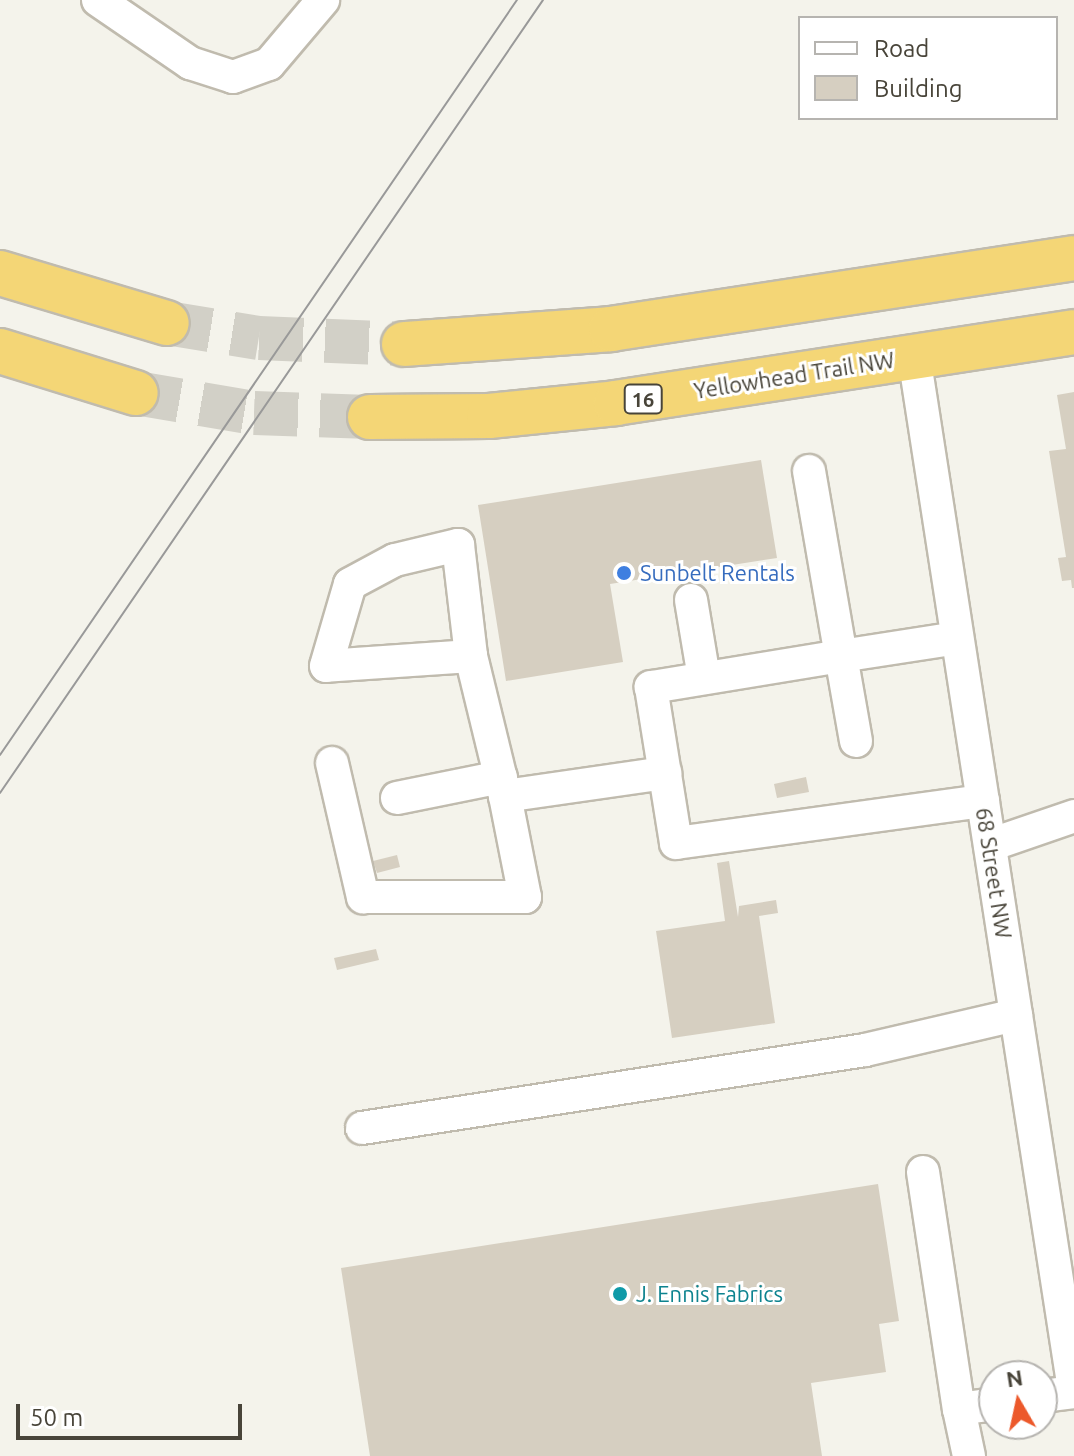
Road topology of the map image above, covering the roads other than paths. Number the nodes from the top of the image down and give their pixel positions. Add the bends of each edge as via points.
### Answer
1 (98, 0) edge
2 (323, 0) edge
3 (1074, 258) edge
4 (0, 273) edge
5 (167, 323) tunnel mouth
6 (1074, 332) edge
7 (404, 344) tunnel mouth
8 (0, 351) edge
9 (914, 356) junction
10 (136, 393) tunnel mouth
11 (370, 417) tunnel mouth
12 (809, 471) dead end
13 (691, 600) dead end
14 (957, 638) junction
15 (471, 656) junction
16 (841, 656) junction
17 (704, 678) junction
18 (856, 741) dead end
19 (332, 763) dead end
20 (665, 773) junction
21 (503, 786) junction
22 (397, 798) dead end
23 (983, 801) junction
24 (1074, 816) edge
25 (990, 845) junction
26 (1016, 1015) junction
27 (362, 1128) dead end
28 (923, 1172) dead end
29 (1074, 1390) edge
30 (978, 1406) edge
31 (959, 1409) junction
32 (969, 1456) edge

1 - 2 street via 190,63 233,77 269,64
3 - 7 highway via 611,329
4 - 5 highway
6 - 9 highway, Yellowhead Trail NW / 16
8 - 10 highway
9 - 11 highway, Yellowhead Trail NW / 16 via 616,403 489,416
9 - 14 street, 68 Street NW
12 - 16 street
13 - 17 street
14 - 16 street
14 - 23 street, 68 Street NW
15 - 15 street via 458,545 395,560 350,584 326,666
15 - 21 street
16 - 17 street
16 - 18 street
17 - 20 street via 651,687
19 - 21 street via 363,897 525,897
20 - 21 street
20 - 23 street via 676,843
21 - 22 street
23 - 25 street, 68 Street NW
24 - 25 street
25 - 26 street, 68 Street NW
26 - 27 street via 865,1050
26 - 29 street, 68 Street NW
28 - 31 street
30 - 31 street
31 - 32 street

